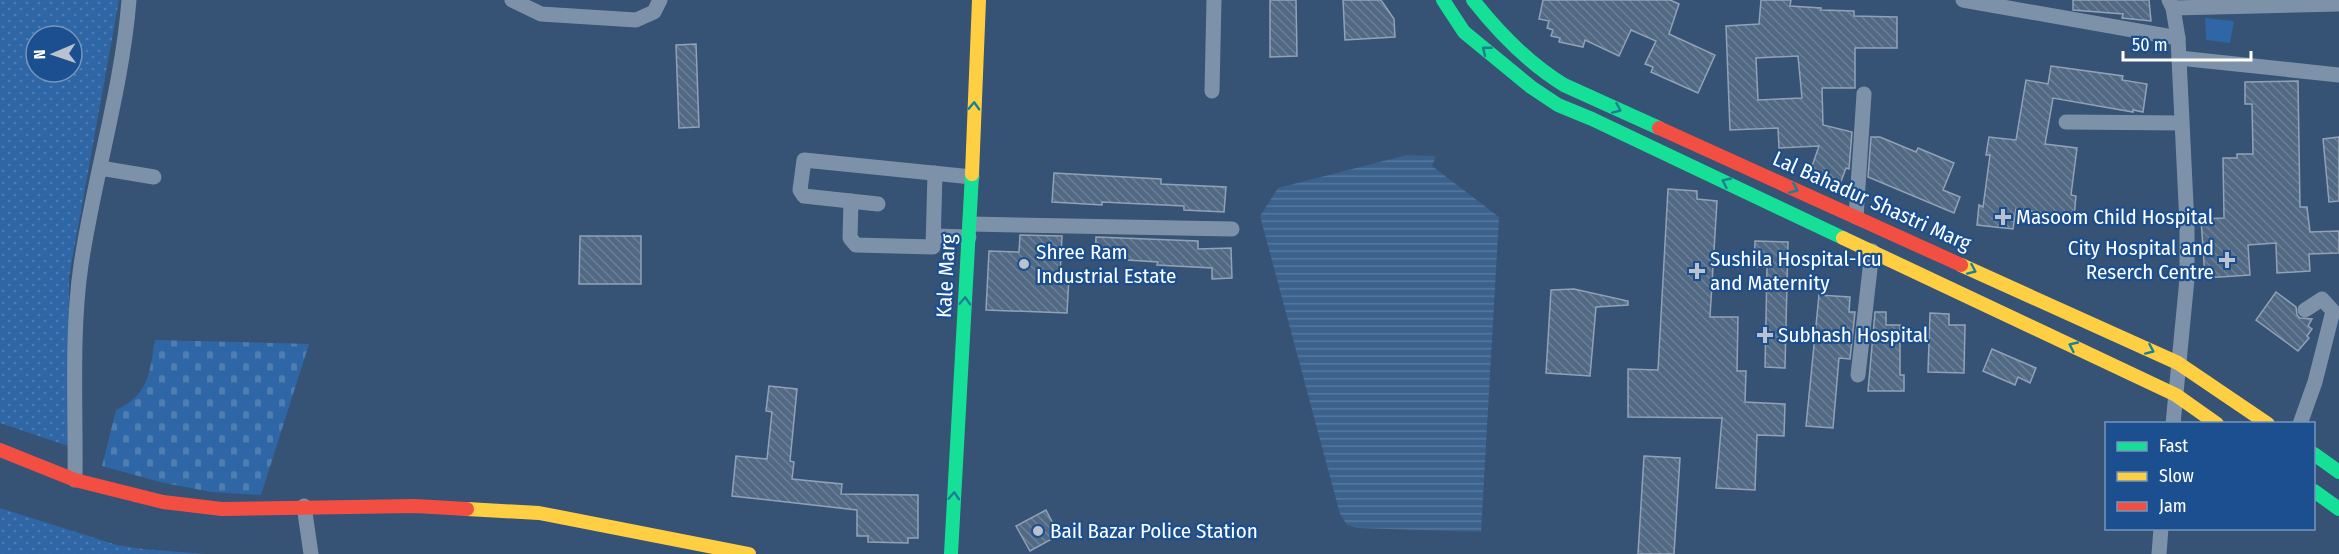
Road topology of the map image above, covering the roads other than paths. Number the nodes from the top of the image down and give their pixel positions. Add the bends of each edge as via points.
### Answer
1 (129, 0) edge
2 (512, 0) edge
3 (660, 0) edge
4 (979, 0) edge
5 (1214, 0) edge
6 (1443, 0) edge
7 (1473, 0) edge
8 (1963, 0) edge
9 (2170, 4) edge
10 (2339, 4) edge
11 (2178, 38) junction
12 (2179, 58) junction
13 (2339, 75) edge
14 (1212, 91) dead end
15 (1864, 94) dead end
16 (2066, 122) dead end
17 (2181, 123) junction
18 (99, 168) junction
19 (935, 173) junction
20 (154, 177) dead end
21 (972, 177) junction
22 (851, 201) junction
23 (878, 204) dead end
24 (1856, 217) junction
25 (1232, 229) dead end
26 (969, 231) junction
27 (935, 236) junction
28 (1872, 251) junction
29 (2305, 310) dead end
30 (2178, 363) junction
31 (1858, 375) dead end
32 (2176, 395) junction
33 (2173, 422) edge
34 (2216, 422) edge
35 (2266, 422) edge
36 (2300, 422) edge
37 (0, 450) edge
38 (2315, 455) edge
39 (2339, 472) edge
40 (75, 480) junction
41 (2315, 492) edge
42 (304, 506) junction
43 (2339, 509) edge
44 (2161, 530) edge
45 (311, 554) edge
46 (749, 554) edge
47 (951, 554) edge
48 (2159, 554) edge

1 - 18 street
2 - 3 street via 541,14 636,20 654,12
21 -> 4 main road, Kale Marg
5 - 14 street
28 -> 6 main road, Lal Bahadur Shastri Marg via 1558,105 1464,32
7 -> 24 main road, Lal Bahadur Shastri Marg via 1545,75
8 - 11 street
9 - 10 street
9 - 11 street
11 - 12 street
12 - 13 street
12 - 17 street
15 - 24 street
16 - 17 street
17 - 30 street via 2187,279
18 - 20 street
18 - 40 street via 80,269
19 - 21 street
19 - 22 street via 804,160 800,190 804,196
19 - 27 street
21 - 26 main road, Kale Marg
22 - 23 street
22 - 27 street via 850,238 856,245 930,248 935,245
24 -> 30 main road, Lal Bahadur Shastri Marg
25 - 26 street
26 - 27 street
47 -> 26 main road, Kale Marg
28 - 31 street
32 -> 28 main road, Lal Bahadur Shastri Marg
29 - 36 street via 2322,299 2333,311
30 - 32 street
30 - 35 main road, Lal Bahadur Shastri Marg
32 - 33 street
32 - 34 main road, Lal Bahadur Shastri Marg
37 - 40 main road
38 - 39 main road
40 - 42 main road via 163,502 222,509
41 - 43 main road
42 - 45 street
42 - 46 main road via 415,506 539,513
44 - 48 street

